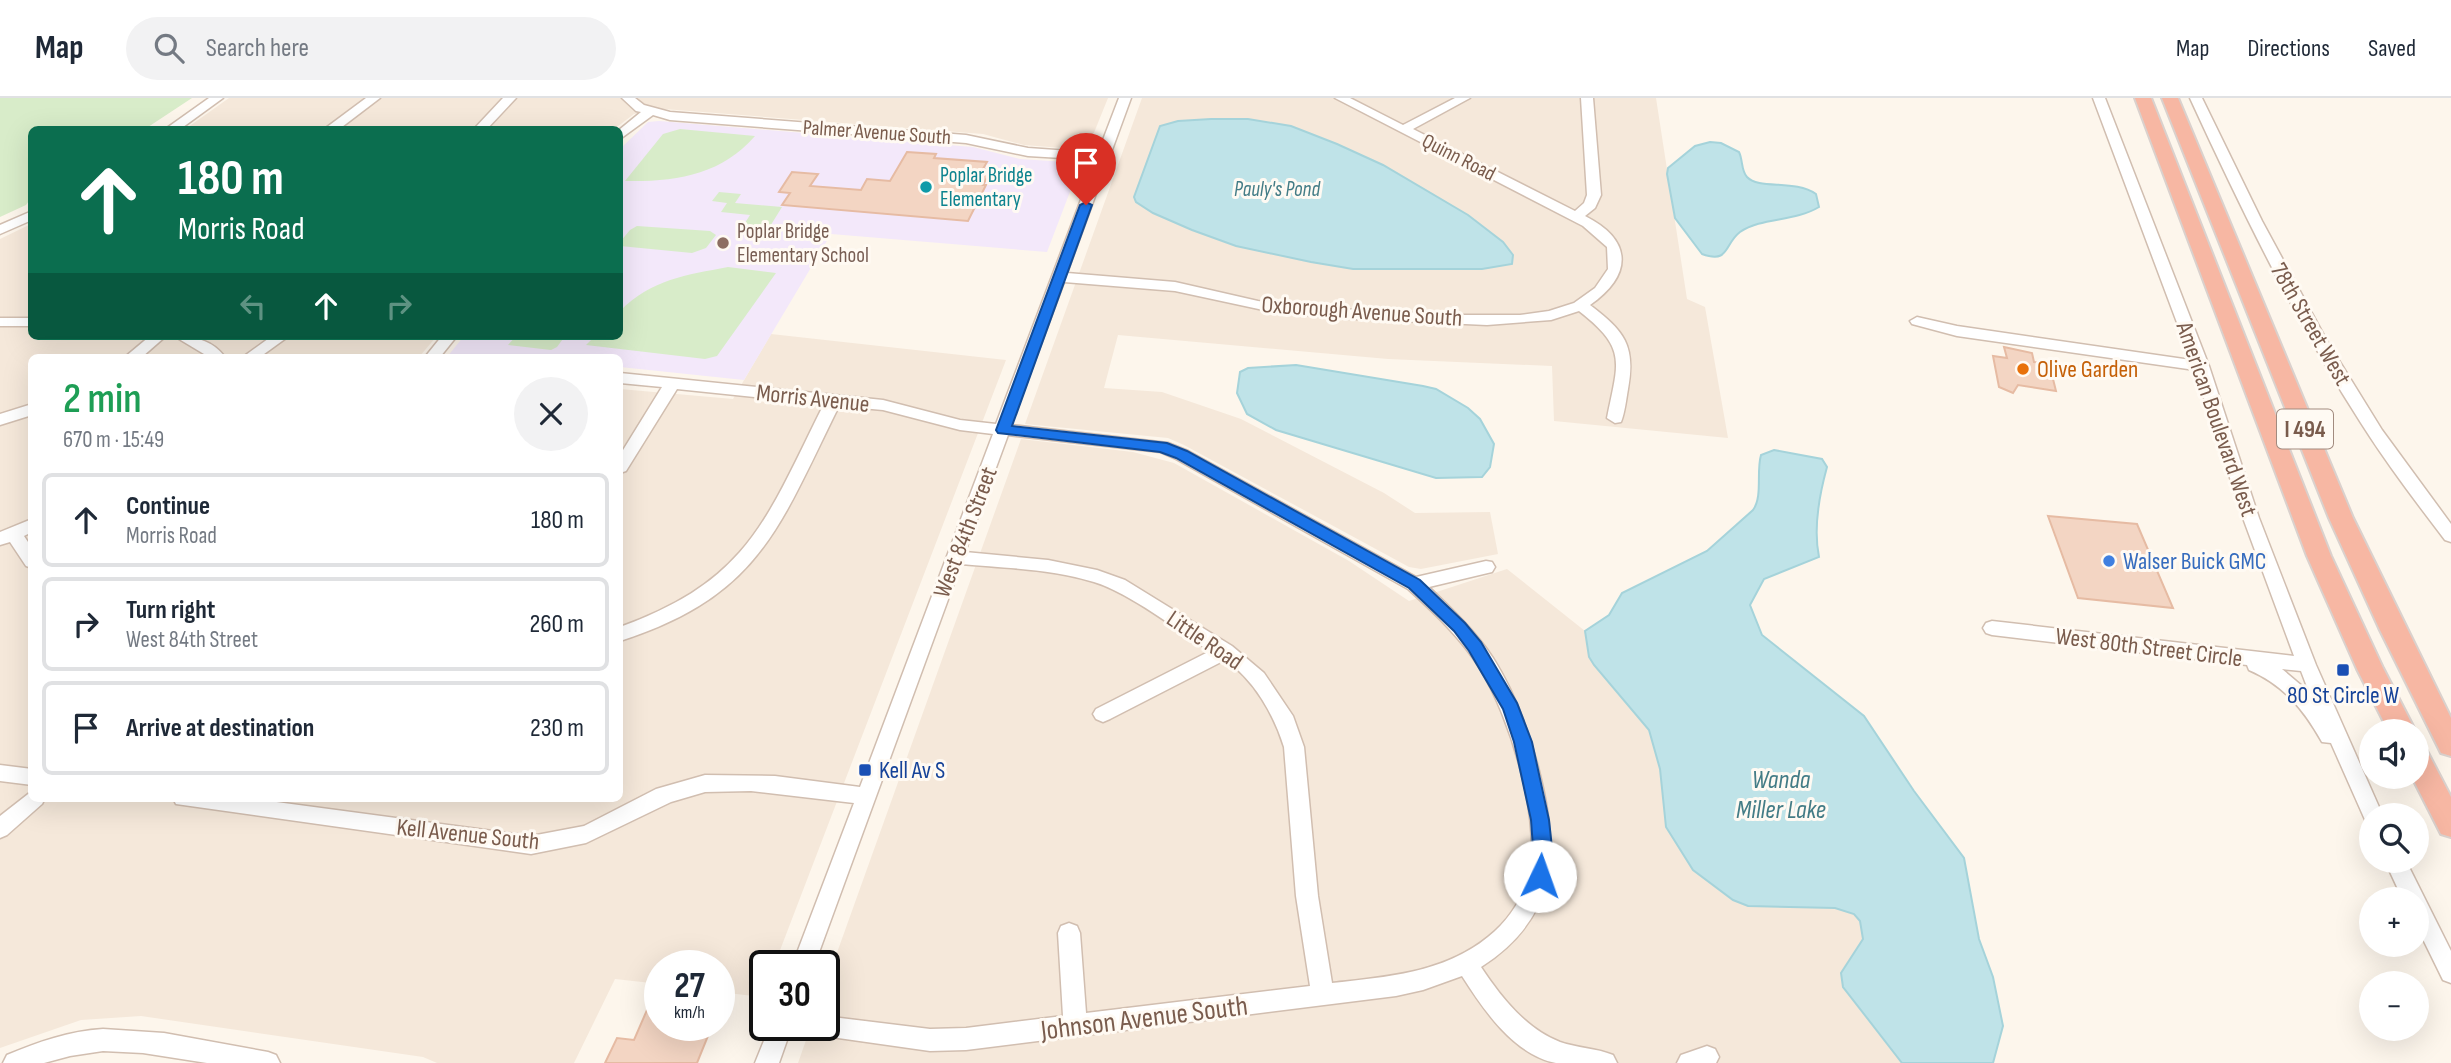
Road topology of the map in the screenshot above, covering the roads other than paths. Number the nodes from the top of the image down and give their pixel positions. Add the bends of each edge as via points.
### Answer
1 (216, 98) edge
2 (373, 98) edge
3 (510, 98) edge
4 (628, 98) edge
5 (1125, 98) edge
6 (1341, 98) edge
7 (1464, 98) edge
8 (1587, 98) edge
9 (2143, 98) edge
10 (2170, 98) edge
11 (2196, 98) edge
12 (2100, 100) edge
13 (649, 112) junction
14 (176, 126) edge
15 (334, 126) edge
16 (484, 126) edge
17 (1404, 129) junction
18 (623, 133) edge
19 (1103, 157) junction
20 (1577, 216) junction
21 (28, 217) edge
22 (0, 230) edge
23 (1059, 276) junction
24 (1581, 305) junction
25 (0, 321) edge
26 (28, 322) edge
27 (154, 340) edge
28 (191, 340) edge
29 (276, 340) edge
30 (447, 340) edge
31 (136, 354) edge
32 (215, 354) edge
33 (255, 354) edge
34 (435, 354) edge
35 (2199, 360) junction
36 (623, 378) edge
37 (672, 384) junction
38 (834, 400) junction
39 (28, 410) edge
40 (1615, 418) dead end
41 (0, 420) edge
42 (1003, 430) junction
43 (623, 462) edge
44 (28, 527) edge
45 (7, 536) edge
46 (2451, 536) edge
47 (955, 557) junction
48 (28, 558) edge
49 (1486, 567) dead end
50 (1414, 584) junction
51 (1992, 628) dead end
52 (623, 633) edge
53 (1226, 651) junction
54 (2236, 657) junction
55 (2307, 665) junction
56 (1103, 714) dead end
57 (2396, 719) edge
58 (2451, 745) edge
59 (0, 773) edge
60 (28, 776) edge
61 (2429, 782) edge
62 (867, 796) junction
63 (30, 802) edge
64 (214, 802) edge
65 (2367, 803) edge
66 (2368, 803) edge
67 (2451, 825) edge
68 (0, 829) edge
69 (2429, 930) edge
70 (1069, 933) dead end
71 (809, 950) edge
72 (1467, 965) junction
73 (2451, 973) edge
74 (1323, 996) junction
75 (1075, 1025) junction
76 (840, 1029) edge
77 (775, 1041) edge
78 (15, 1063) edge
79 (268, 1063) edge
80 (767, 1063) edge
81 (1605, 1063) edge

1 - 14 street
2 - 15 street
3 - 16 street
4 - 13 street
5 - 19 street, West 84th Street
6 - 17 street, Quinn Road
7 - 17 street
8 - 20 street via 1594,195
9 - 57 highway, I 494 via 2319,556
10 - 58 highway, I 494 via 2341,518
11 - 46 street, 78th Street West via 2274,261 2326,352 2375,431
12 - 35 street, American Boulevard West
13 - 18 street
13 - 19 street, Palmer Avenue South via 966,139 1028,152
17 - 20 street, Quinn Road
19 - 23 street, West 84th Street
20 - 24 street, Quinn Road via 1601,231 1616,252 1617,263 1604,286
21 - 22 street
23 - 24 street, Oxborough Avenue South via 1190,289 1264,307 1315,313 1514,321
23 - 42 street, West 84th Street
24 - 40 street via 1611,328 1624,350
25 - 26 street
27 - 31 street
28 - 32 street
29 - 33 street
30 - 34 street
35 - 35 street via 1956,321 1917,321 1957,331
35 - 55 street, American Boulevard West via 2251,518
36 - 37 street, Morris Avenue
37 - 38 street, Morris Avenue
37 - 43 street
38 - 42 street, Morris Avenue
38 - 52 street via 756,548 711,591
39 - 41 street
42 - 47 street, West 84th Street
42 - 50 street, Morris Avenue via 1162,447
44 - 45 street
45 - 48 street
47 - 53 street, Little Road via 1097,576 1139,596
47 - 62 street, West 84th Street
49 - 50 street
50 - 72 street, Johnson Avenue South via 1460,627 1505,696 1523,742 1540,820 1540,876 1531,902 1494,947
51 - 54 street, West 80th Street Circle
53 - 56 street
53 - 74 street, Little Road via 1273,699 1294,747 1307,897
54 - 55 street, West 80th Street Circle
54 - 65 street via 2280,676 2308,700
55 - 66 street, American Boulevard West
59 - 60 street
61 - 67 highway
62 - 64 street, Kell Avenue South via 708,783 659,796 581,836 531,845
62 - 71 street, West 84th Street
63 - 68 street
69 - 73 street
70 - 75 street
72 - 74 street, Johnson Avenue South via 1419,982
72 - 81 street via 1491,1003 1530,1040 1585,1061
74 - 75 street, Johnson Avenue South
75 - 76 street, Johnson Avenue South via 930,1040
77 - 80 street
78 - 79 street via 65,1046 102,1040

